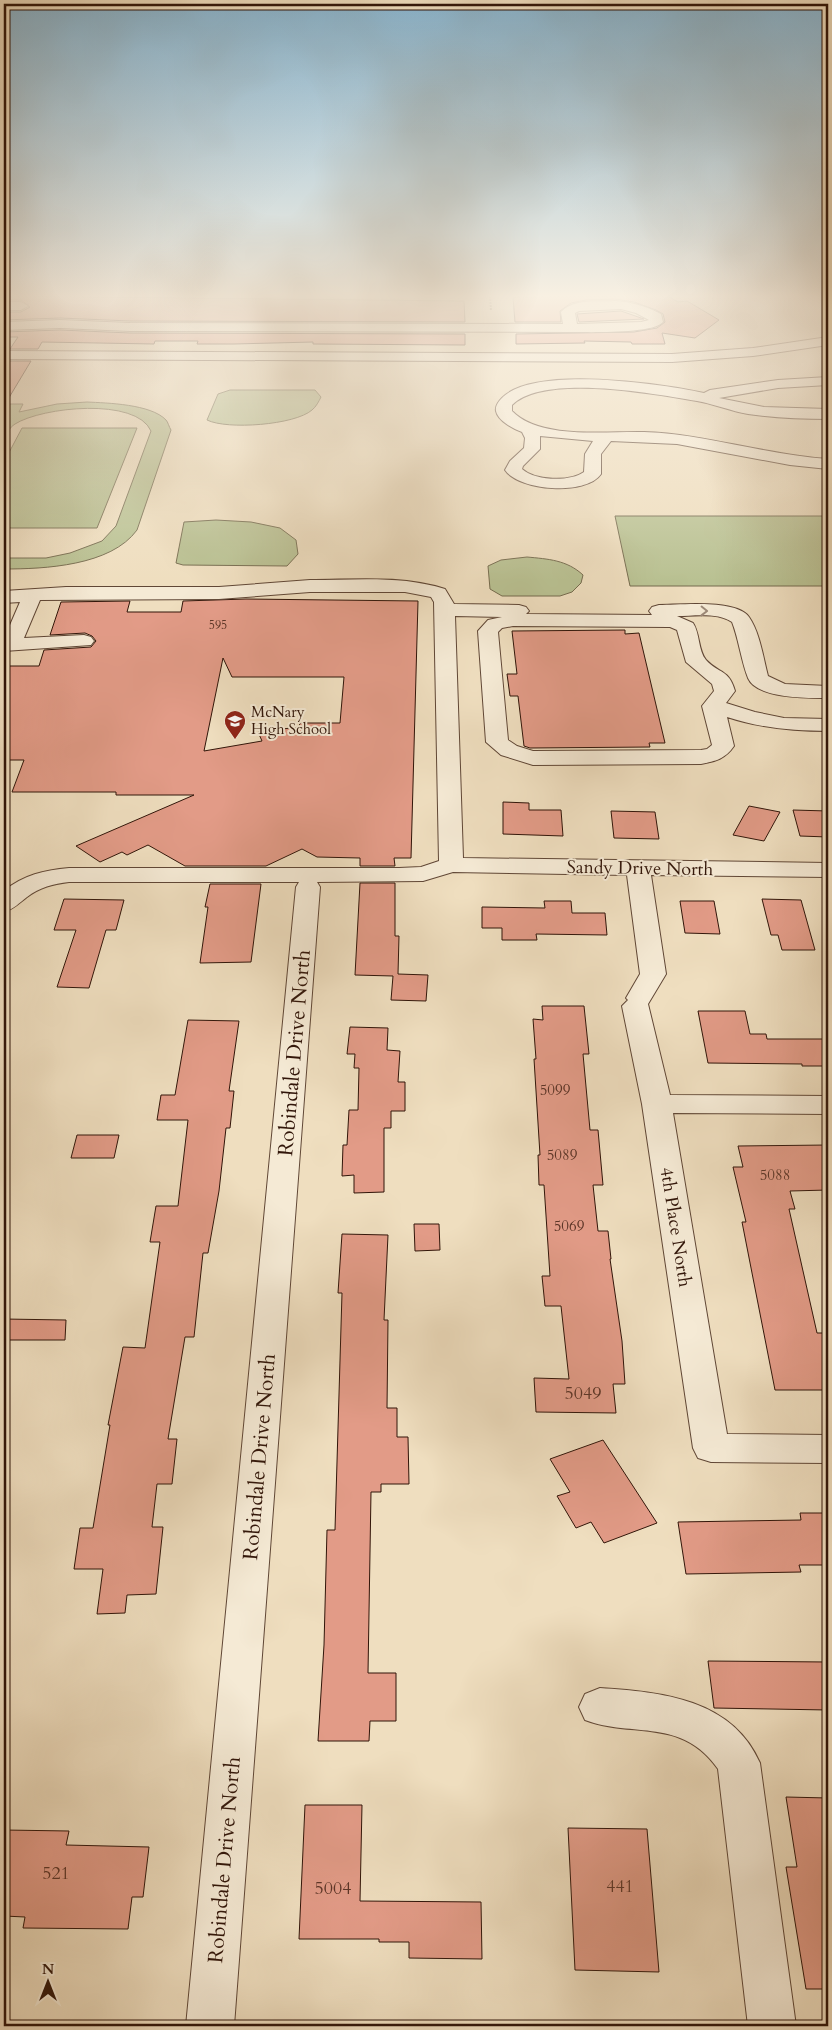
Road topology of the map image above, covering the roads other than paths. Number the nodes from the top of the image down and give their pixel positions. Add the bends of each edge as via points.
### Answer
1 (529, 391) edge
2 (656, 391) edge
3 (738, 391) edge
4 (701, 397) junction
5 (826, 416) edge
6 (529, 429) junction
7 (605, 438) junction
8 (828, 464) edge
9 (32, 596) junction
10 (4, 597) edge
11 (445, 610) junction
12 (84, 642) dead end
13 (8, 645) edge
14 (828, 692) edge
15 (713, 706) junction
16 (828, 725) edge
17 (451, 865) junction
18 (638, 868) junction
19 (828, 870) edge
20 (308, 887) dead end
21 (4, 904) edge
22 (657, 1104) junction
23 (828, 1105) edge
24 (828, 1449) edge
25 (600, 1707) dead end
26 (210, 2026) edge
27 (772, 2026) edge

1 - 6 street via 514,395 504,405 504,412 509,418
2 - 4 street
3 - 4 street
4 - 5 street via 758,410
6 - 7 street
6 - 7 street via 534,438 533,447 513,470 520,477 537,482 590,478 592,453
7 - 8 street via 676,438
9 - 10 street
9 - 11 street via 219,593 280,586 404,586 438,593
9 - 13 street
11 -> 14 street via 711,611 732,614 741,620 759,679 785,691
11 - 17 street
12 - 13 street
15 - 15 street via 725,691 722,681 696,662 686,627 673,621 513,620 495,624 488,631 497,742 516,754 542,758 701,757 715,754 723,746
15 - 16 street via 784,724
17 - 18 street, Sandy Drive North
17 - 21 street, Sandy Drive North via 424,874 399,875 70,875 44,878 19,889
18 - 19 street, Sandy Drive North
18 - 22 street, 4th Place North via 653,974 638,1002
20 - 26 street, Robindale Drive North
22 - 23 street
22 - 24 street, 4th Place North via 711,1448
25 - 27 street via 658,1710 689,1720 723,1742 739,1763

